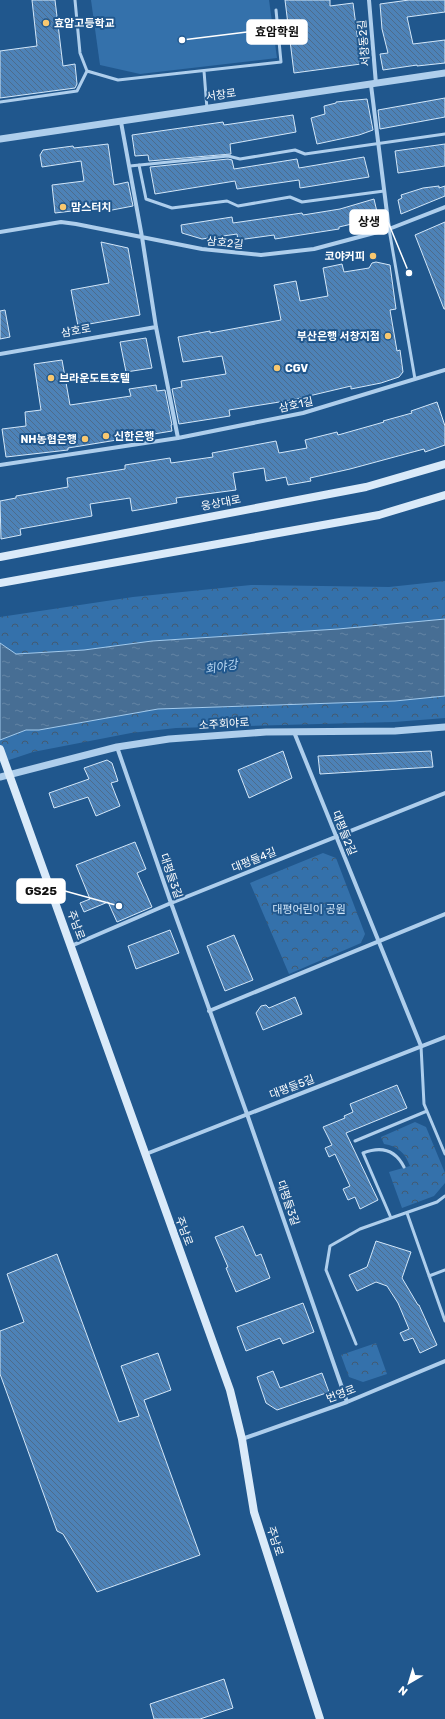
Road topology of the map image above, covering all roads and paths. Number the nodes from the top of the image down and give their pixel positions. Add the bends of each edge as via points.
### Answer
1 (76, 0) edge
2 (369, 0) edge
3 (276, 10) dead end
4 (87, 71) junction
5 (204, 71) junction
6 (445, 73) edge
7 (373, 84) junction
8 (0, 102) edge
9 (207, 109) junction
10 (120, 122) junction
11 (445, 134) edge
12 (0, 139) edge
13 (378, 144) junction
14 (139, 165) junction
15 (130, 166) junction
16 (384, 191) junction
17 (445, 207) edge
18 (390, 229) junction
19 (0, 232) edge
20 (142, 236) junction
21 (156, 327) junction
22 (0, 354) edge
23 (445, 370) edge
24 (415, 379) junction
25 (178, 438) junction
26 (445, 464) edge
27 (0, 465) edge
28 (445, 495) edge
29 (0, 557) edge
30 (1, 584) edge
31 (445, 727) edge
32 (294, 732) junction
33 (117, 747) junction
34 (1, 753) edge
35 (9, 774) junction
36 (0, 777) edge
37 (445, 793) edge
38 (336, 837) junction
39 (171, 904) junction
40 (445, 914) edge
41 (378, 940) junction
42 (72, 946) junction
43 (209, 1011) junction
44 (445, 1037) edge
45 (421, 1046) junction
46 (427, 1111) junction
47 (247, 1114) junction
48 (355, 1141) dead end
49 (145, 1154) junction
50 (445, 1154) edge
51 (404, 1166) dead end
52 (445, 1196) edge
53 (407, 1213) junction
54 (391, 1218) junction
55 (445, 1270) edge
56 (429, 1276) junction
57 (445, 1321) edge
58 (356, 1344) dead end
59 (445, 1361) edge
60 (347, 1402) junction
61 (242, 1440) junction
62 (320, 1719) edge

1 - 4 lane via 80,53
2 - 7 street, 서창동2길
3 - 5 lane via 281,62
4 - 5 lane via 118,80
4 - 8 lane via 77,91
5 - 9 lane
6 - 7 street, 서창로
7 - 9 street, 서창로
7 - 13 street, 서창동2길
9 - 10 street, 서창로
10 - 12 street, 서창로
10 - 15 street
11 - 13 lane
13 - 14 lane via 305,154 294,150 240,159 228,156
13 - 16 street, 서창동2길
14 - 15 lane
14 - 16 lane via 146,199 172,208 227,201 238,206 290,197 302,202
15 - 20 street
16 - 18 street, 서창동2길
17 - 18 street, 삼호2길
18 - 20 street, 삼호2길 via 314,249 261,255 202,249
18 - 24 lane
19 - 20 street, 삼호2길 via 61,222
20 - 21 street
21 - 22 street, 삼호로
21 - 25 street
23 - 24 street, 삼호1길
24 - 25 street, 삼호1길 via 303,413
25 - 27 street, 삼호1길
26 - 29 main road, 웅상대로 via 366,487
28 - 30 main road via 379,515
31 - 32 street, 소주회야로 via 395,731
32 - 33 street, 소주회야로 via 169,739
32 - 38 street, 대평들2길
33 - 35 street, 소주회야로
33 - 39 street, 대평들3길
34 - 35 main road, 주남로
35 - 36 street, 소주회야로
35 - 42 main road, 주남로
37 - 38 street, 대평들4길
38 - 39 street, 대평들4길
38 - 41 street, 대평들2길
39 - 42 street, 대평들4길
39 - 43 street, 대평들3길
40 - 41 street
41 - 43 street
41 - 45 street, 대평들2길
42 - 49 main road, 주남로
43 - 47 street, 대평들3길
44 - 45 street, 대평들5길
45 - 46 lane via 424,1104
45 - 47 street, 대평들5길
46 - 48 lane
46 - 50 lane
47 - 49 street, 대평들5길
47 - 60 street, 대평들3길
49 - 61 main road, 주남로 via 230,1390
51 - 54 lane via 393,1153 383,1149 363,1153
52 - 53 lane via 437,1202
53 - 54 lane
53 - 56 lane
54 - 58 lane via 360,1229 330,1246 326,1270
55 - 56 lane
56 - 57 lane
59 - 60 street, 번영로
60 - 61 street, 번영로
61 - 62 main road, 주남로 via 254,1512

